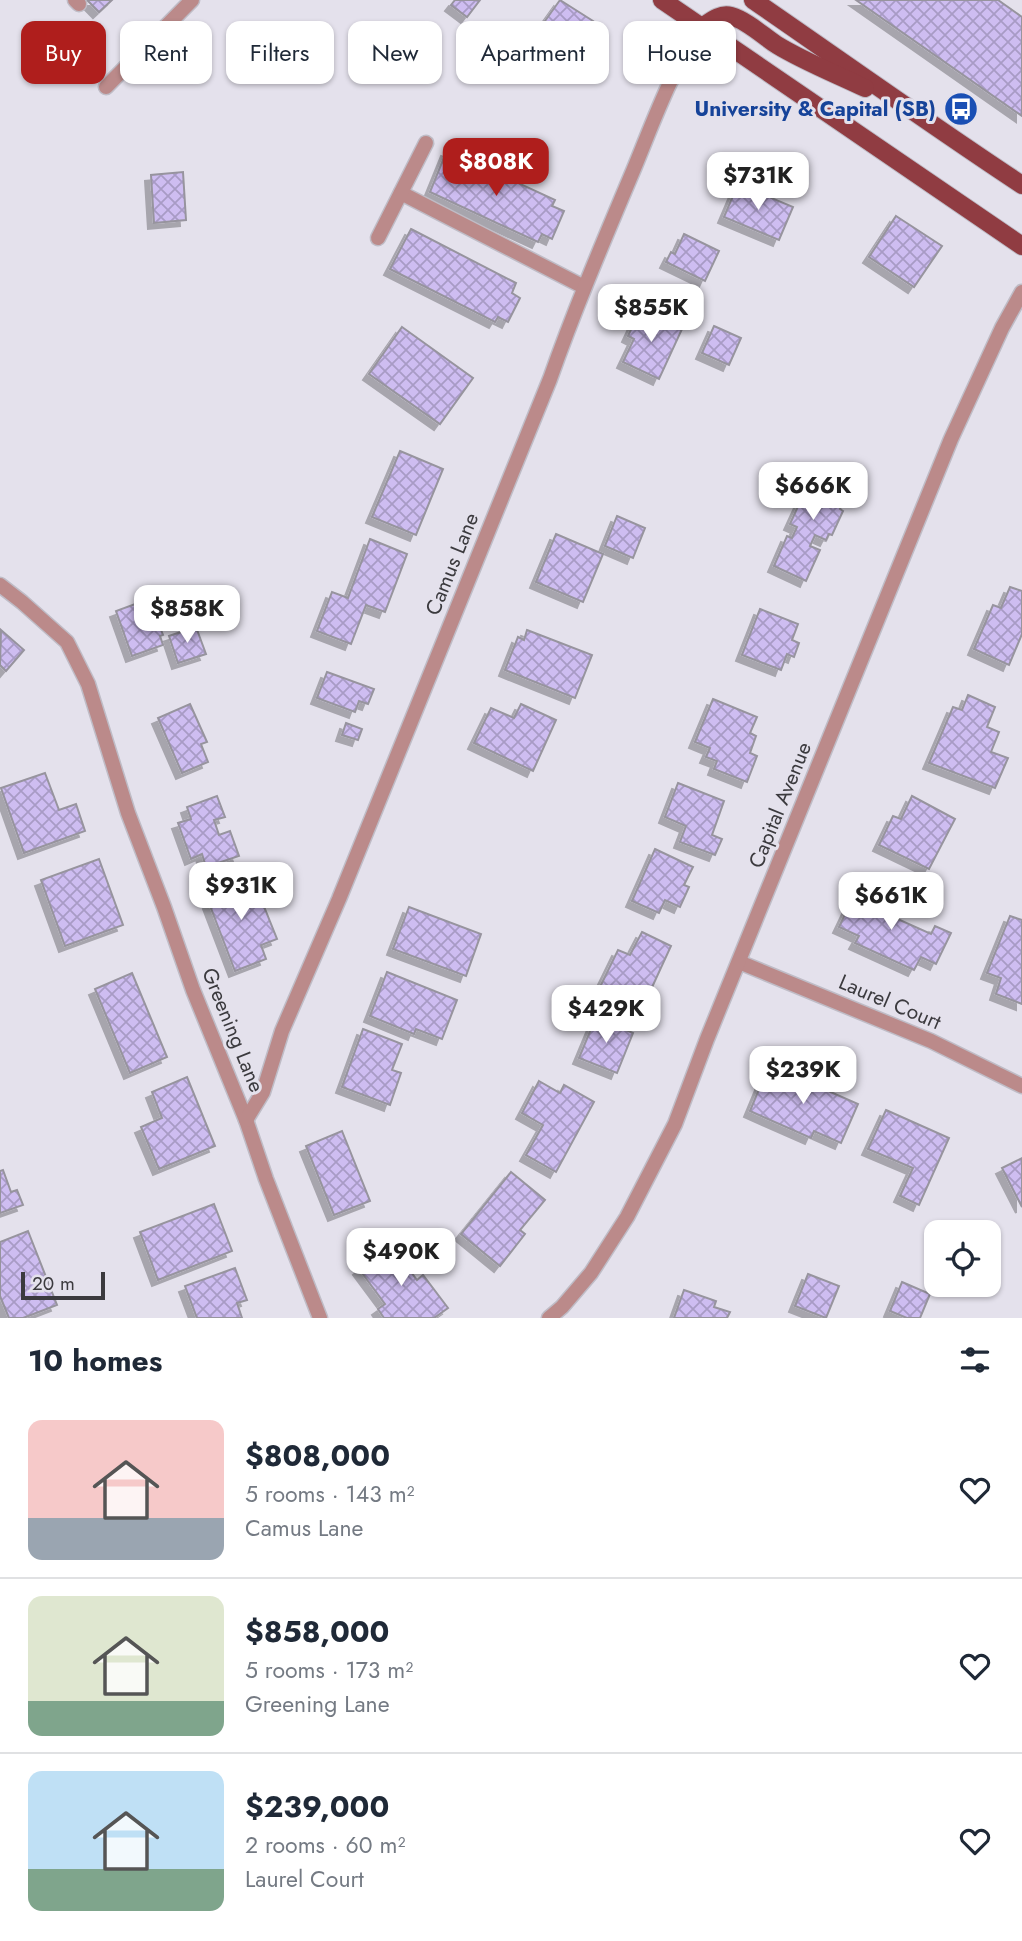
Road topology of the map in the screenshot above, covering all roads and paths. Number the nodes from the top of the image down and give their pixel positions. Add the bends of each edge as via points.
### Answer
1 (192, 0) edge
2 (662, 0) edge
3 (753, 0) edge
4 (693, 21) edge
5 (711, 21) edge
6 (736, 50) edge
7 (670, 84) edge
8 (106, 87) dead end
9 (910, 108) junction
10 (426, 143) dead end
11 (1022, 185) edge
12 (401, 193) junction
13 (378, 238) dead end
14 (1022, 246) edge
15 (584, 287) junction
16 (1022, 292) edge
17 (0, 584) edge
18 (739, 962) junction
19 (1022, 1086) edge
20 (246, 1120) junction
21 (320, 1318) edge
22 (549, 1318) edge

1 - 8 street
2 - 4 main road
3 - 9 main road
5 - 9 main road via 729,15 814,64
6 - 14 main road
7 - 15 street, Camus Lane
9 - 11 main road
10 - 12 street
12 - 13 street
12 - 15 street
15 - 20 street, Camus Lane via 282,1031 263,1092
16 - 18 street, Capital Avenue via 951,439
17 - 20 street, Greening Lane via 66,642 88,684 128,813
18 - 19 street, Laurel Court via 931,1041
18 - 22 street, Capital Avenue via 675,1124 627,1217 591,1273
20 - 21 street, Greening Lane

